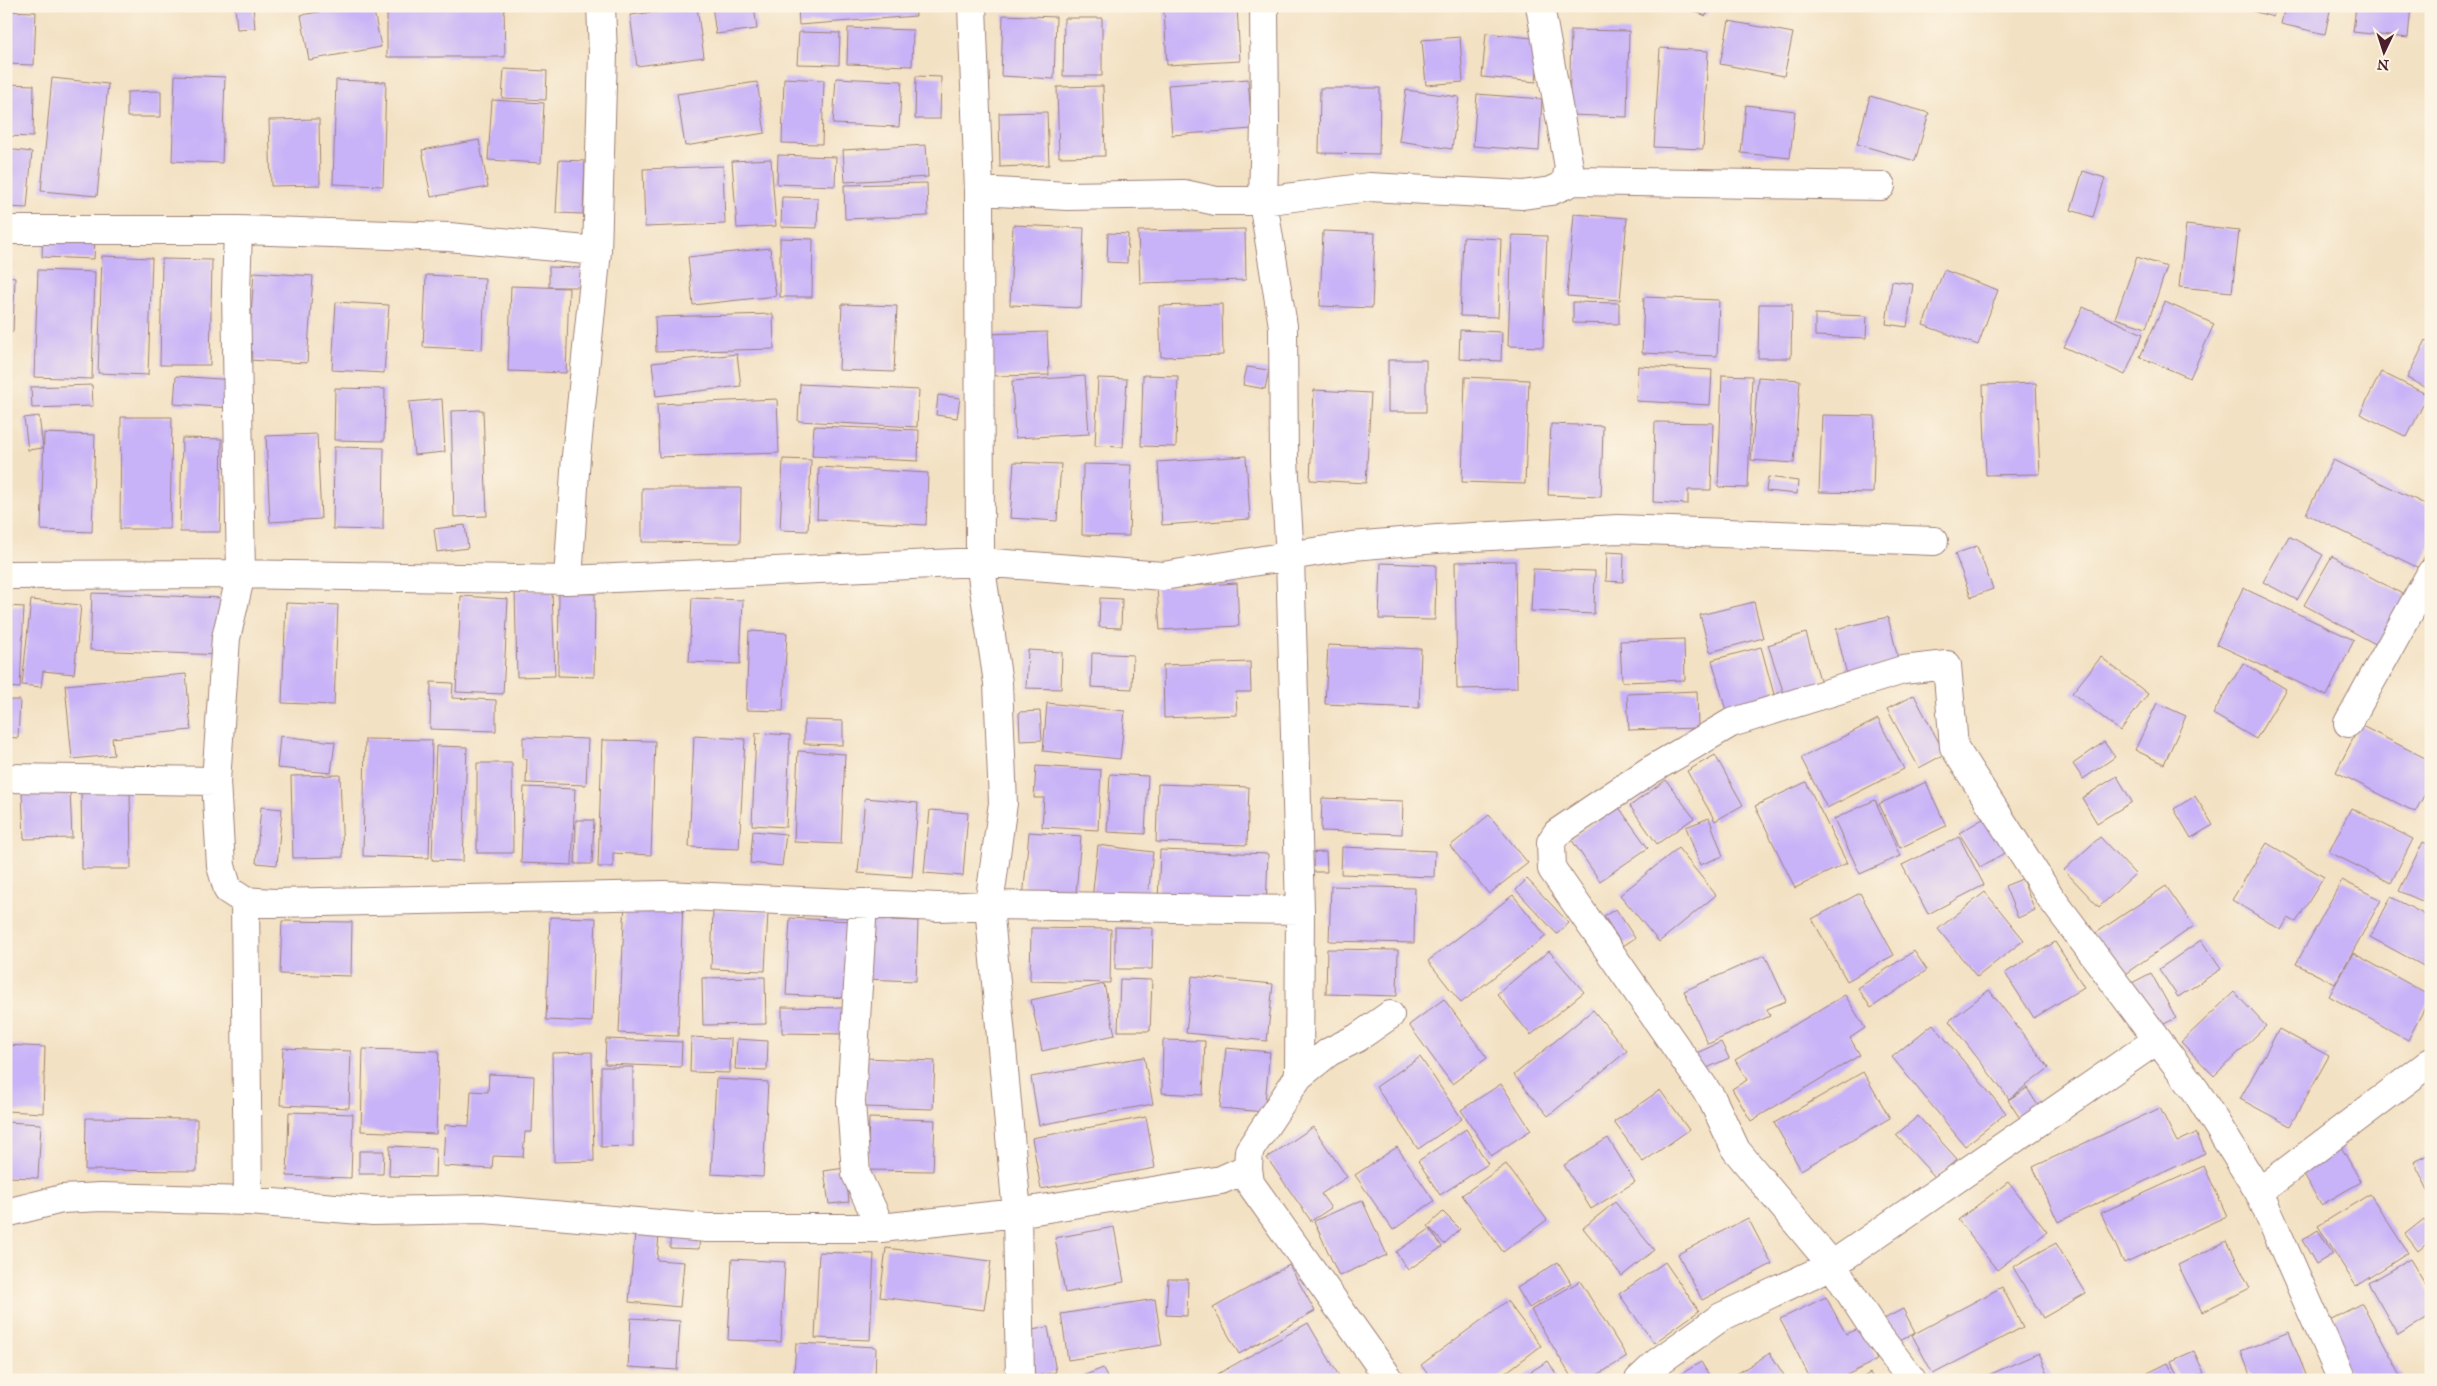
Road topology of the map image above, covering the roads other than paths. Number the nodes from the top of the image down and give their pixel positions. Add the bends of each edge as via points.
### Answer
1 (601, 6) edge
2 (972, 6) edge
3 (1264, 6) edge
4 (1540, 6) edge
5 (1574, 181) junction
6 (1881, 186) dead end
7 (979, 191) junction
8 (1263, 202) junction
9 (6, 230) edge
10 (238, 230) junction
11 (597, 251) junction
12 (1934, 541) dead end
13 (1290, 557) junction
14 (980, 562) junction
15 (2431, 573) edge
16 (241, 574) junction
17 (6, 575) edge
18 (568, 580) junction
19 (2424, 600) edge
20 (2348, 723) dead end
21 (6, 778) edge
22 (216, 780) junction
23 (245, 902) junction
24 (863, 903) junction
25 (989, 905) junction
26 (1300, 910) junction
27 (1390, 1015) dead end
28 (2157, 1040) junction
29 (2431, 1062) edge
30 (1300, 1076) junction
31 (1248, 1168) junction
32 (2259, 1192) junction
33 (248, 1201) junction
34 (6, 1213) edge
35 (1017, 1213) junction
36 (881, 1228) junction
37 (1832, 1265) junction
38 (1020, 1380) edge
39 (1390, 1380) edge
40 (1639, 1380) edge
41 (1912, 1380) edge
42 (2342, 1380) edge

1 - 11 street via 603,52
2 - 7 street
3 - 8 street
4 - 5 street via 1569,167 1567,176
5 - 6 street
5 - 8 street via 1550,191 1523,195 1369,187
7 - 8 street via 1067,196 1184,194 1216,201
7 - 14 street
8 - 13 street via 1283,326 1284,460
9 - 10 street
10 - 11 street via 448,237
10 - 16 street via 236,292
11 - 18 street via 576,456
12 - 13 street via 1618,529 1352,546
13 - 14 street via 1163,576
13 - 26 street
14 - 18 street
14 - 25 street via 998,683 1003,804
15 - 19 street
16 - 17 street
16 - 18 street
16 - 22 street via 226,638
19 - 20 street
21 - 22 street
22 - 23 street via 221,866 228,890
23 - 24 street via 664,895
23 - 33 street
24 - 25 street via 938,907
24 - 36 street via 851,1102 856,1174
25 - 26 street
25 - 35 street
26 - 30 street
27 - 30 street via 1357,1038 1329,1052
28 - 32 street via 2196,1091
28 - 37 street
28 - 37 street via 2051,898 1954,746 1947,665 1903,670 1732,723 1648,771 1587,812 1557,833 1551,842 1552,869 1712,1099 1736,1150
29 - 32 street
30 - 31 street via 1249,1151
31 - 35 street via 1221,1180
31 - 39 street via 1250,1183
32 - 42 street
33 - 34 street via 101,1197 62,1199
33 - 36 street via 373,1211 484,1209 708,1228
35 - 36 street
35 - 38 street
37 - 40 street via 1721,1317 1658,1362
37 - 41 street

